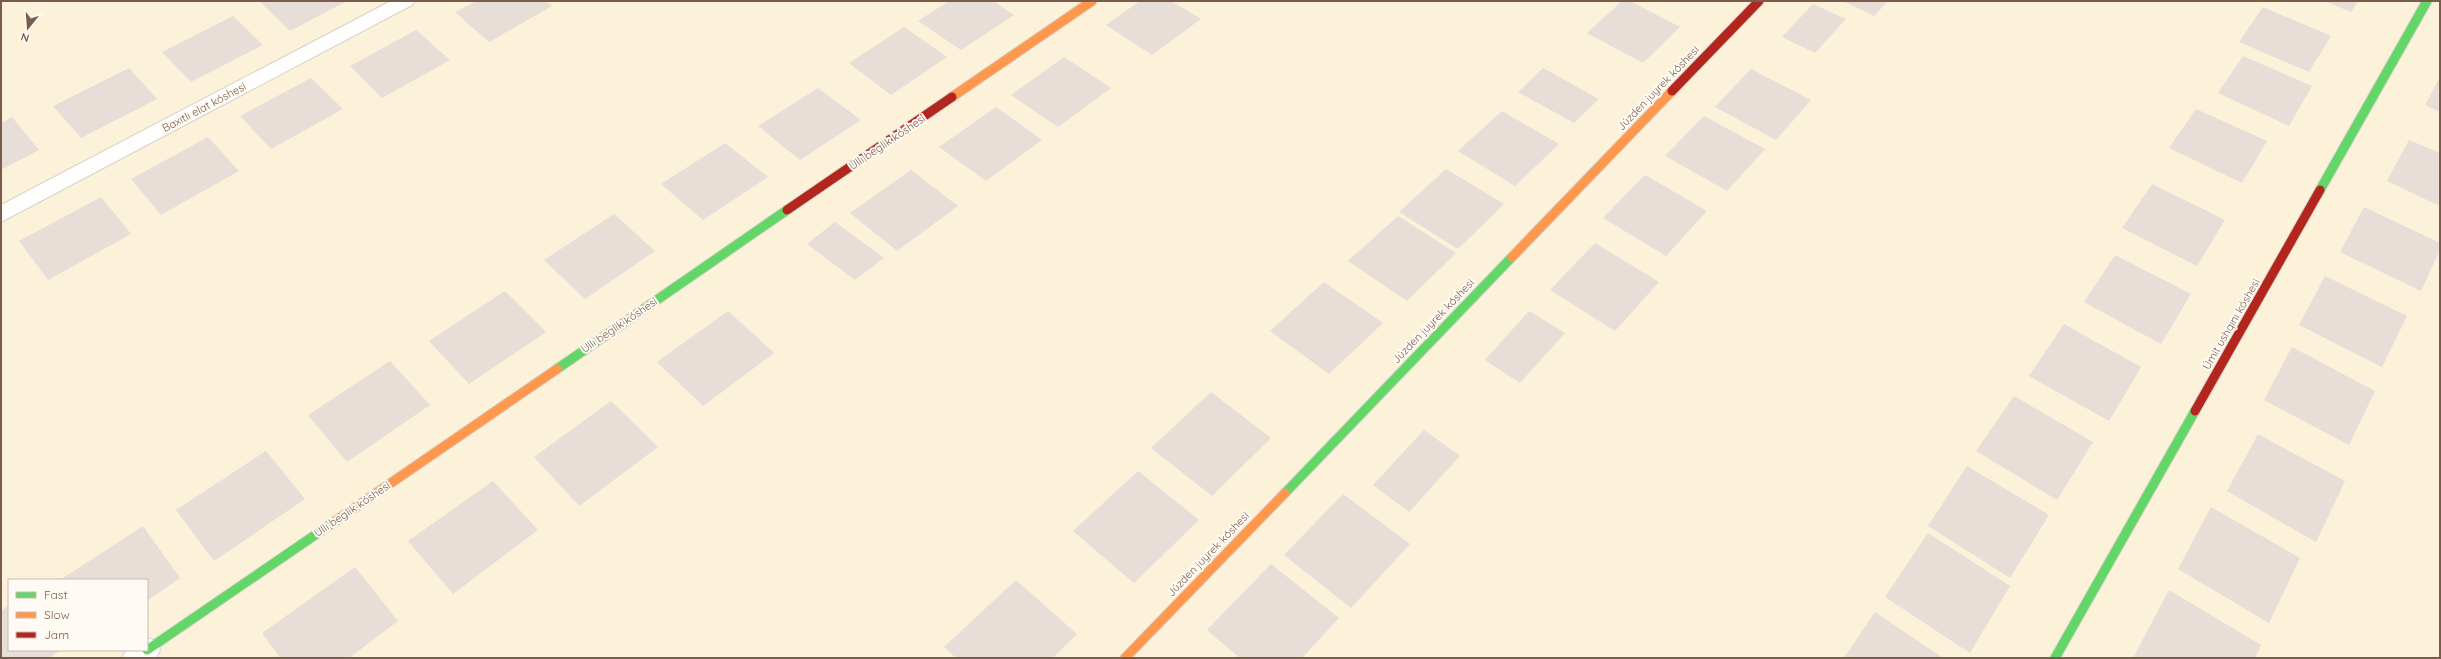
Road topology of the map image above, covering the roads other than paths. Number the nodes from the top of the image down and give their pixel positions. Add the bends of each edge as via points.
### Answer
1 (406, 1) edge
2 (1092, 1) edge
3 (1759, 1) edge
4 (2427, 1) edge
5 (1, 214) edge
6 (148, 649) edge
7 (146, 651) edge
8 (135, 658) edge
9 (1125, 658) edge
10 (2055, 658) edge

1 - 5 street, Baxıtlı elat kóshesi
2 - 6 street, Ullı beglik kóshesi
3 - 9 street, Júzden juyrek kóshesi
4 - 10 street, Úmit ushqını kóshesi
7 - 8 street, Ullı beglik kóshesi

